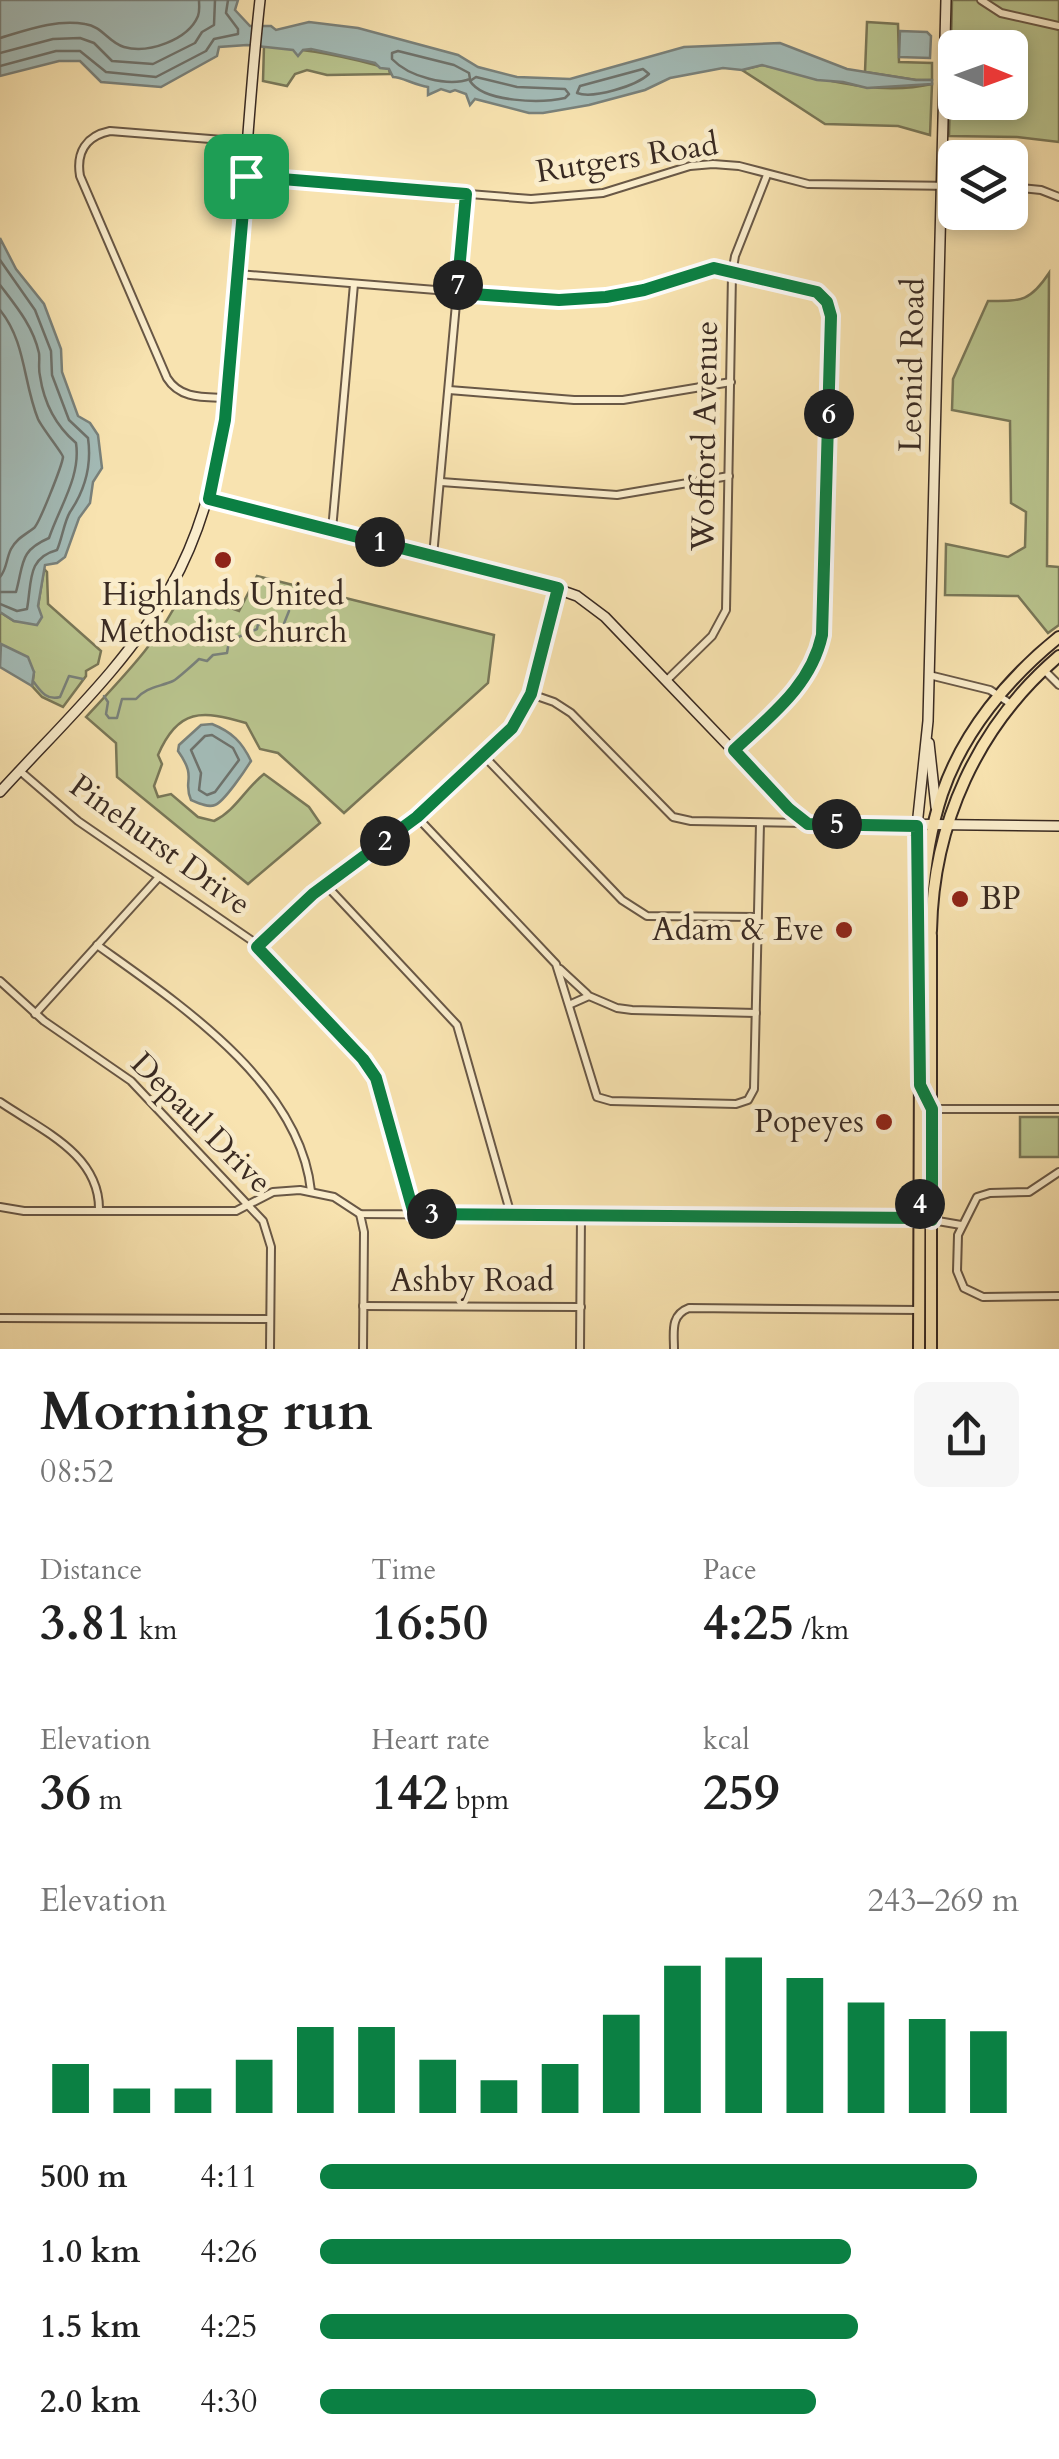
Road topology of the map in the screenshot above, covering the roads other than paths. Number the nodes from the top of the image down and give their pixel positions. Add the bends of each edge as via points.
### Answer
1 (260, 0) edge
2 (946, 0) edge
3 (981, 0) edge
4 (1059, 26) edge
5 (942, 140) edge
6 (249, 142) junction
7 (767, 175) junction
8 (246, 176) junction
9 (938, 186) edge
10 (1028, 189) edge
11 (466, 194) junction
12 (1059, 197) edge
13 (940, 230) edge
14 (238, 274) junction
15 (732, 274) junction
16 (354, 284) junction
17 (457, 293) junction
18 (732, 382) junction
19 (449, 390) junction
20 (227, 398) junction
21 (729, 476) junction
22 (441, 482) junction
23 (209, 499) junction
24 (332, 530) junction
25 (434, 556) junction
26 (558, 588) junction
27 (1059, 637) edge
28 (1059, 656) edge
29 (1044, 670) junction
30 (930, 675) junction
31 (666, 680) junction
32 (1059, 684) edge
33 (531, 694) junction
34 (999, 696) junction
35 (1011, 704) junction
36 (928, 732) junction
37 (734, 750) junction
38 (484, 756) junction
39 (20, 770) junction
40 (0, 792) edge
41 (417, 817) junction
42 (760, 823) junction
43 (808, 824) junction
44 (940, 825) junction
45 (917, 826) junction
46 (1059, 826) edge
47 (159, 877) junction
48 (324, 884) junction
49 (758, 917) junction
50 (97, 945) junction
51 (920, 946) junction
52 (257, 947) junction
53 (556, 964) junction
54 (920, 966) junction
55 (0, 982) edge
56 (932, 994) junction
57 (590, 996) junction
58 (571, 1004) junction
59 (756, 1013) junction
60 (36, 1014) junction
61 (920, 1085) junction
62 (0, 1102) edge
63 (932, 1109) junction
64 (1059, 1109) edge
65 (1059, 1172) edge
66 (311, 1191) junction
67 (249, 1206) junction
68 (0, 1207) edge
69 (98, 1210) junction
70 (360, 1214) junction
71 (414, 1214) junction
72 (511, 1215) junction
73 (581, 1215) junction
74 (926, 1219) junction
75 (961, 1225) junction
76 (1059, 1296) edge
77 (363, 1306) junction
78 (581, 1307) junction
79 (919, 1310) junction
80 (0, 1318) edge
81 (270, 1318) junction
82 (270, 1349) edge
83 (363, 1349) edge
84 (580, 1349) edge
85 (674, 1349) edge
86 (919, 1349) edge
87 (931, 1349) edge

1 - 6 street
2 - 5 street, Leonid Road
3 - 4 street via 1001,13
6 - 8 street
6 - 20 street via 110,130 89,140 78,163 166,378 188,395
7 - 9 street, Rutgers Road via 808,184
7 - 11 street, Rutgers Road via 701,164 582,196
7 - 15 street, Wofford Avenue
8 - 11 street, Rutgers Road
8 - 14 street
10 - 12 street
11 - 17 street
13 - 30 street, Leonid Road
14 - 16 street
14 - 20 street
15 - 17 street via 706,270 582,300
15 - 18 street, Wofford Avenue
15 - 37 street via 817,292 831,316 822,635 799,687
16 - 17 street
16 - 24 street
17 - 19 street
18 - 19 street via 623,400
18 - 21 street, Wofford Avenue
19 - 22 street
20 - 23 street
21 - 22 street via 617,495
21 - 31 street, Wofford Avenue via 726,610 712,636
22 - 25 street
23 - 24 street
23 - 39 street via 151,618
24 - 25 street
25 - 26 street
26 - 31 street via 596,608
26 - 33 street
27 - 34 main road
28 - 29 main road
29 - 32 street
29 - 35 main road
30 - 34 street
30 - 36 street, Leonid Road
31 - 37 street
33 - 38 street via 520,720
33 - 42 street via 571,713 672,817
34 - 35 street
34 - 44 main road via 959,756 942,794
35 - 44 main road
36 - 44 street, Leonid Road
36 - 45 street, Leonid Road
37 - 43 street
38 - 41 street
38 - 49 street via 639,913
39 - 40 street
39 - 47 street, Pinehurst Drive via 78,821
41 - 48 street
41 - 53 street
42 - 43 street
42 - 49 street
43 - 45 street
44 - 45 street
44 - 46 street
44 - 51 main road via 924,882
44 - 56 main road
45 - 51 main road
47 - 50 street
47 - 52 street, Pinehurst Drive
48 - 52 street
48 - 72 street via 457,1025
49 - 59 street
50 - 60 street
50 - 66 street via 195,1015 268,1092 298,1136
51 - 54 main road
52 - 71 street, Pinehurst Drive via 376,1078
53 - 57 street
53 - 58 street
54 - 56 street
54 - 61 main road
55 - 60 street, Depaul Drive
56 - 63 main road
57 - 58 street
57 - 59 street via 632,1010
58 - 59 street via 601,1099 748,1100
60 - 67 street, Depaul Drive via 131,1081
61 - 63 street
61 - 74 main road via 920,1204
62 - 69 street via 82,1160 96,1183
63 - 64 street
63 - 74 main road
65 - 75 street via 1029,1192 984,1194
66 - 67 street via 273,1192
66 - 70 street via 342,1200
67 - 69 street
67 - 81 street, Depaul Drive via 270,1242
68 - 69 street
70 - 71 street
70 - 77 street
71 - 72 street
72 - 73 street
73 - 74 street
73 - 78 street
74 - 75 street
74 - 79 main road
74 - 87 main road via 932,1240
75 - 76 street via 957,1271 964,1288 983,1297
77 - 78 street, Ashby Road
77 - 83 street
78 - 84 street
79 - 85 street via 688,1308 674,1322
79 - 86 main road
80 - 81 street
81 - 82 street, Depaul Drive

